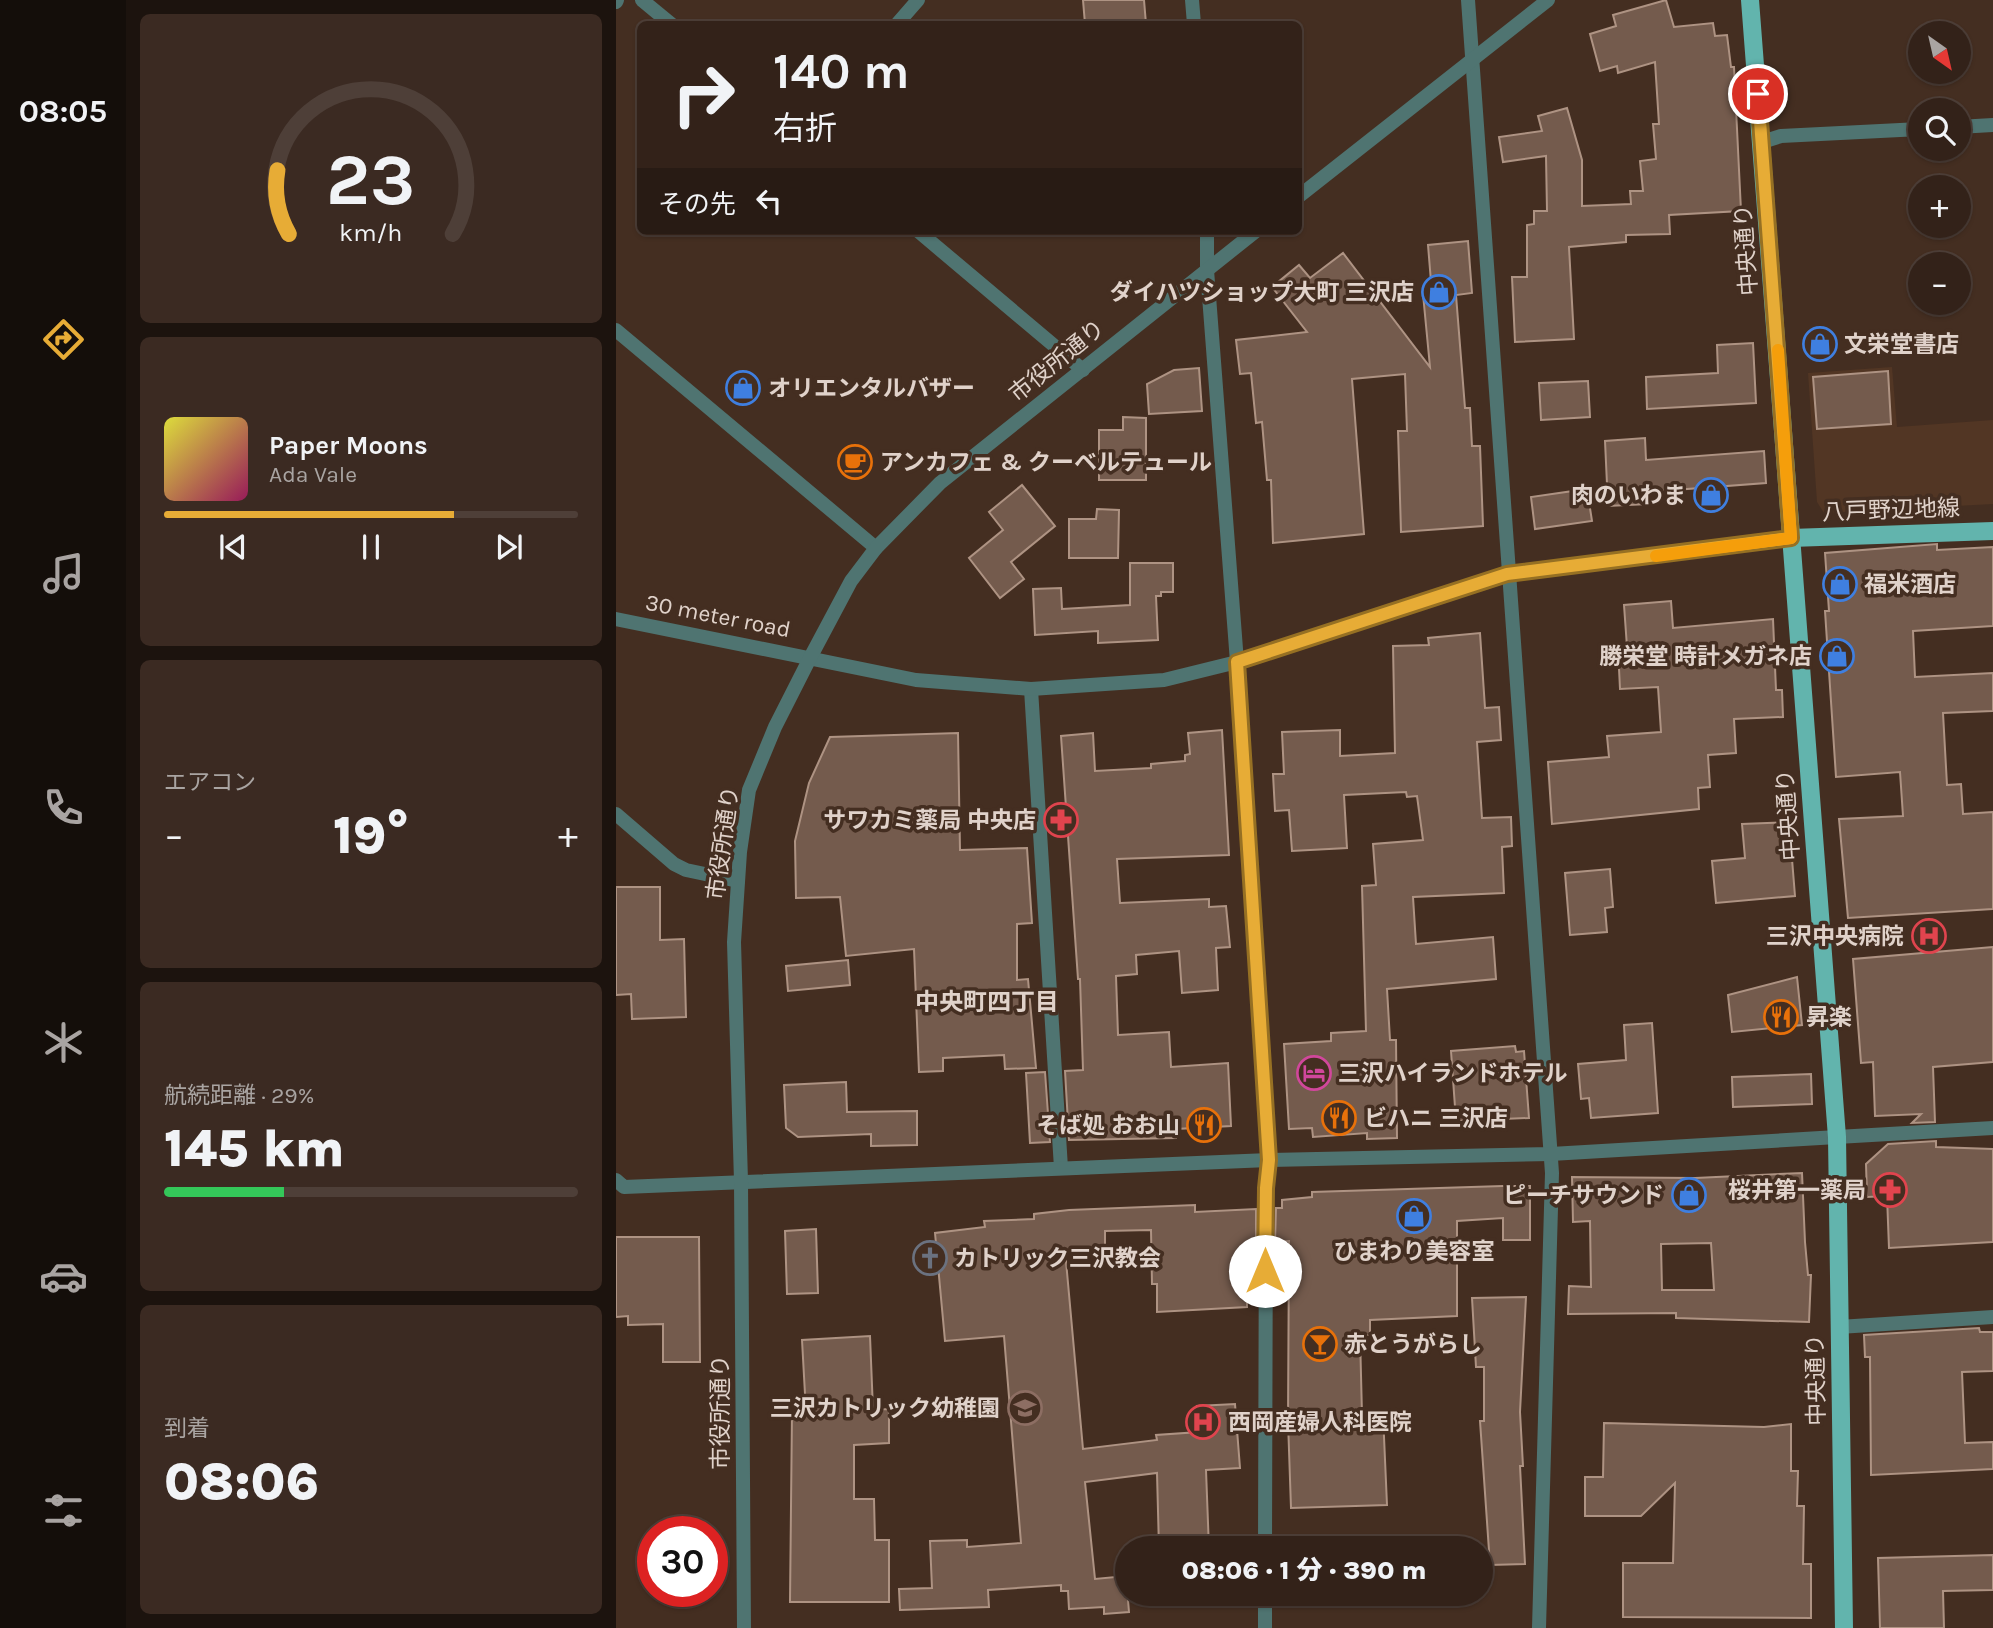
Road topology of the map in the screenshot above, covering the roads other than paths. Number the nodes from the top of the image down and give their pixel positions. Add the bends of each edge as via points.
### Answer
1 (642, 0) edge
2 (918, 0) edge
3 (1192, 0) edge
4 (1468, 0) edge
5 (1548, 0) edge
6 (1750, 0) edge
7 (667, 21) edge
8 (900, 21) edge
9 (1194, 21) edge
10 (1473, 56) junction
11 (1993, 125) edge
12 (1971, 126) edge
13 (1908, 130) edge
14 (1762, 142) junction
15 (1302, 194) edge
16 (923, 235) edge
17 (1207, 235) edge
18 (1251, 235) edge
19 (1207, 270) junction
20 (616, 330) edge
21 (1083, 370) junction
22 (1993, 531) edge
23 (1791, 538) junction
24 (876, 548) junction
25 (1507, 574) junction
26 (616, 619) edge
27 (810, 658) junction
28 (1237, 662) junction
29 (1031, 689) junction
30 (616, 814) edge
31 (738, 881) junction
32 (1993, 1128) edge
33 (1837, 1137) junction
34 (1551, 1154) junction
35 (1269, 1160) junction
36 (1061, 1168) junction
37 (741, 1181) junction
38 (619, 1185) edge
39 (1993, 1317) edge
40 (1839, 1327) junction
41 (1265, 1536) edge
42 (1265, 1606) edge
43 (744, 1628) edge
44 (1265, 1628) edge
45 (1539, 1628) edge
46 (1844, 1628) edge

1 - 7 street
2 - 8 street
3 - 9 street
4 - 10 street
5 - 10 street
6 - 14 main road, 中央通り
10 - 15 street
10 - 25 street
11 - 12 street
13 - 14 street via 1781,136
14 - 23 main road, 中央通り
16 - 21 street
17 - 19 street
18 - 19 street, 市役所通り
19 - 21 street, 市役所通り
19 - 28 street
20 - 24 street
21 - 24 street, 市役所通り via 940,484
22 - 23 main road, 八戸野辺地線
23 - 25 street, 30 meter road
23 - 33 main road, 中央通り
24 - 27 street, 市役所通り via 851,582
25 - 28 street, 30 meter road
25 - 34 street
26 - 27 street, 30 meter road
27 - 29 street, 30 meter road via 916,680
27 - 31 street, 市役所通り via 749,790
28 - 29 street, 30 meter road via 1164,680
28 - 35 street
29 - 36 street
30 - 31 street via 674,864
31 - 37 street, 市役所通り via 734,942
32 - 33 street
33 - 34 street
33 - 40 main road, 中央通り
34 - 35 street
34 - 45 street
35 - 36 street
35 - 41 street
36 - 37 street
37 - 38 street
37 - 43 street, 市役所通り
39 - 40 street
40 - 46 main road, 中央通り
42 - 44 street

